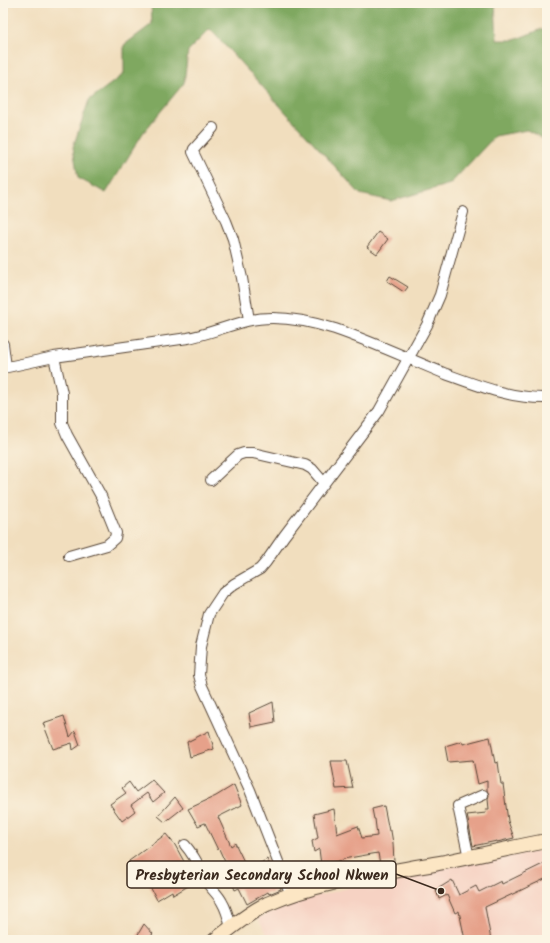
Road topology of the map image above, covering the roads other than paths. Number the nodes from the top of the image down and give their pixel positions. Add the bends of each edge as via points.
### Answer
1 (214, 128) dead end
2 (463, 212) dead end
3 (249, 320) junction
4 (3, 344) edge
5 (54, 357) junction
6 (409, 359) junction
7 (4, 367) edge
8 (547, 398) edge
9 (211, 480) dead end
10 (324, 483) junction
11 (69, 556) dead end
12 (483, 796) dead end
13 (547, 841) edge
14 (185, 844) dead end
15 (469, 858) junction
16 (292, 895) junction
17 (231, 928) junction
18 (215, 940) edge

1 - 3 street via 193,152 233,239
2 - 6 street via 440,295
3 - 5 street via 188,338
3 - 6 street via 273,318 321,325
4 - 7 street
5 - 7 street
5 - 11 street via 62,393 62,423 102,496 116,533 115,538 106,545
6 - 8 street via 488,389 516,396
6 - 10 street via 379,411
9 - 10 street via 238,455 248,453 304,465 312,469
10 - 16 street via 263,566 234,584 216,602 209,614 201,646 199,675 202,686 250,790
12 - 15 street via 458,806
13 - 15 street
14 - 17 street via 222,901
15 - 16 street via 366,875
16 - 17 street via 266,905
17 - 18 street

